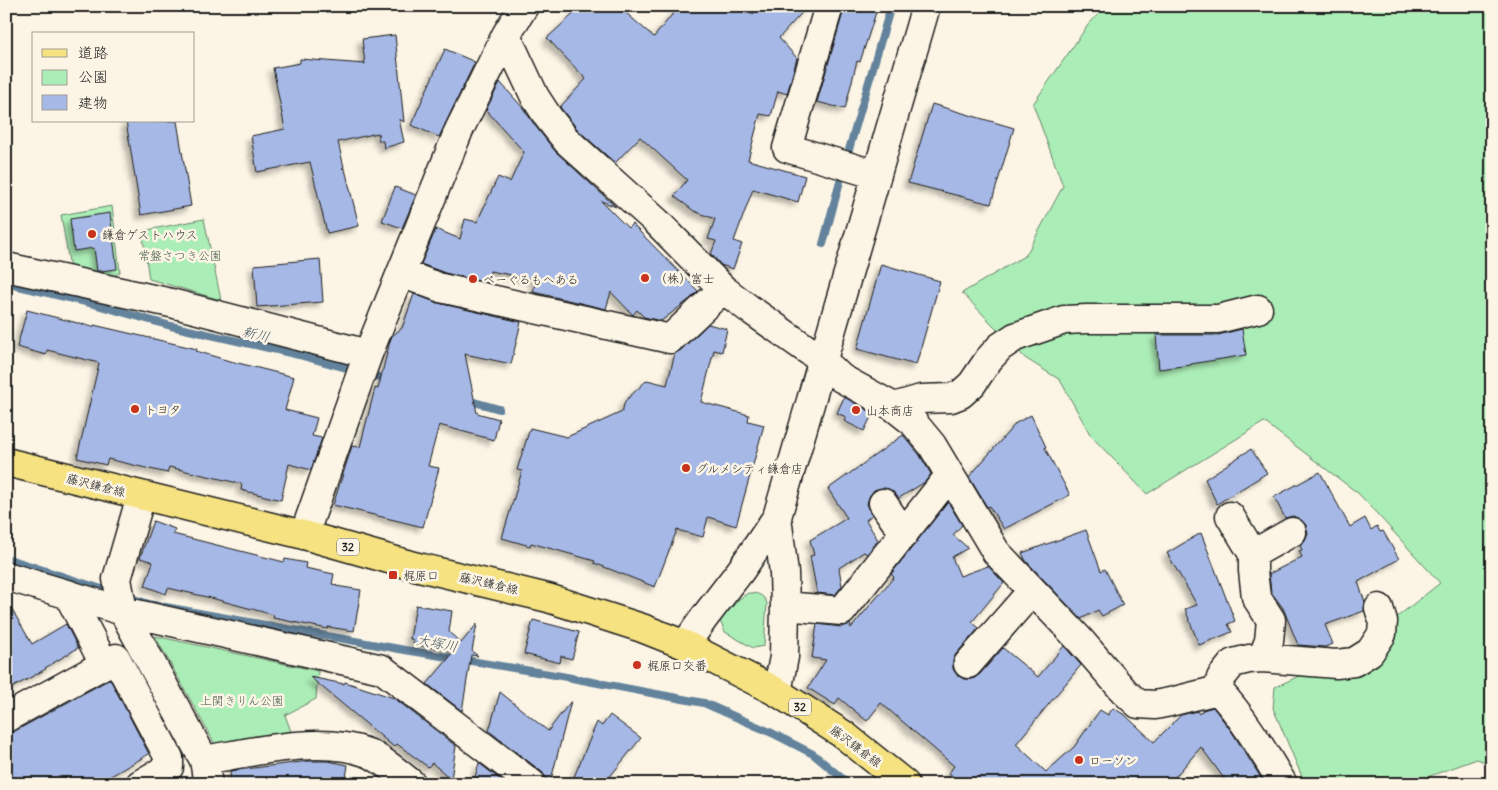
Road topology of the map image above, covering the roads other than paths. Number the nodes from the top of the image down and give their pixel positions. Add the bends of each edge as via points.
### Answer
1 (828, 6) edge
2 (926, 6) edge
3 (520, 7) edge
4 (506, 35) junction
5 (877, 175) junction
6 (6, 267) edge
7 (401, 273) junction
8 (723, 289) junction
9 (1258, 309) dead end
10 (368, 354) junction
11 (822, 360) junction
12 (894, 406) junction
13 (6, 462) edge
14 (950, 475) junction
15 (141, 496) junction
16 (883, 503) dead end
17 (1230, 516) dead end
18 (777, 517) junction
19 (1292, 532) dead end
20 (904, 534) junction
21 (304, 535) junction
22 (1253, 554) junction
23 (6, 576) edge
24 (1032, 591) junction
25 (68, 594) junction
26 (785, 606) junction
27 (1379, 608) dead end
28 (127, 620) junction
29 (685, 645) junction
30 (1262, 658) junction
31 (110, 661) junction
32 (968, 664) dead end
33 (1218, 690) junction
34 (777, 692) junction
35 (6, 718) edge
36 (206, 772) edge
37 (406, 782) edge
38 (140, 784) edge
39 (532, 784) edge
40 (905, 784) edge
41 (1283, 784) edge

1 - 5 street via 787,148
2 - 5 street
3 - 4 street
4 - 7 street via 459,130
4 - 8 street via 535,97 567,142 657,222
5 - 11 street
6 - 10 street via 171,303
7 - 8 street via 441,288 670,339
7 - 10 street
8 - 11 street
9 - 12 street via 1218,318 1064,320 1015,337 1000,347 961,394
10 - 21 street
11 - 12 street via 841,378
11 - 18 street
12 - 14 street via 932,445
13 - 15 main road, 藤沢鎌倉線 / 32
14 - 20 street
14 - 24 street via 996,552
15 - 21 main road, 藤沢鎌倉線 / 32
15 - 28 street via 117,579
16 - 20 street
17 - 22 street
18 - 26 street
18 - 29 street
19 - 22 street
20 - 26 street via 842,610
21 - 29 main road, 藤沢鎌倉線 / 32 via 410,565 548,598
22 - 30 street via 1256,597 1271,620 1269,641
23 - 25 street
24 - 32 street
24 - 33 street via 1138,704 1170,702
25 - 28 street
25 - 31 street
26 - 34 street via 784,657
27 - 30 street via 1383,620 1382,634 1370,652 1354,662 1336,664
28 - 31 street
28 - 36 street
28 - 39 street via 382,669
29 - 34 main road, 藤沢鎌倉線 / 32
30 - 33 street via 1234,663 1221,678
31 - 35 street
31 - 38 street via 169,758 169,767
33 - 41 street via 1246,725
34 - 40 main road, 藤沢鎌倉線 / 32 via 844,735
36 - 37 street via 293,746 332,746 369,753

